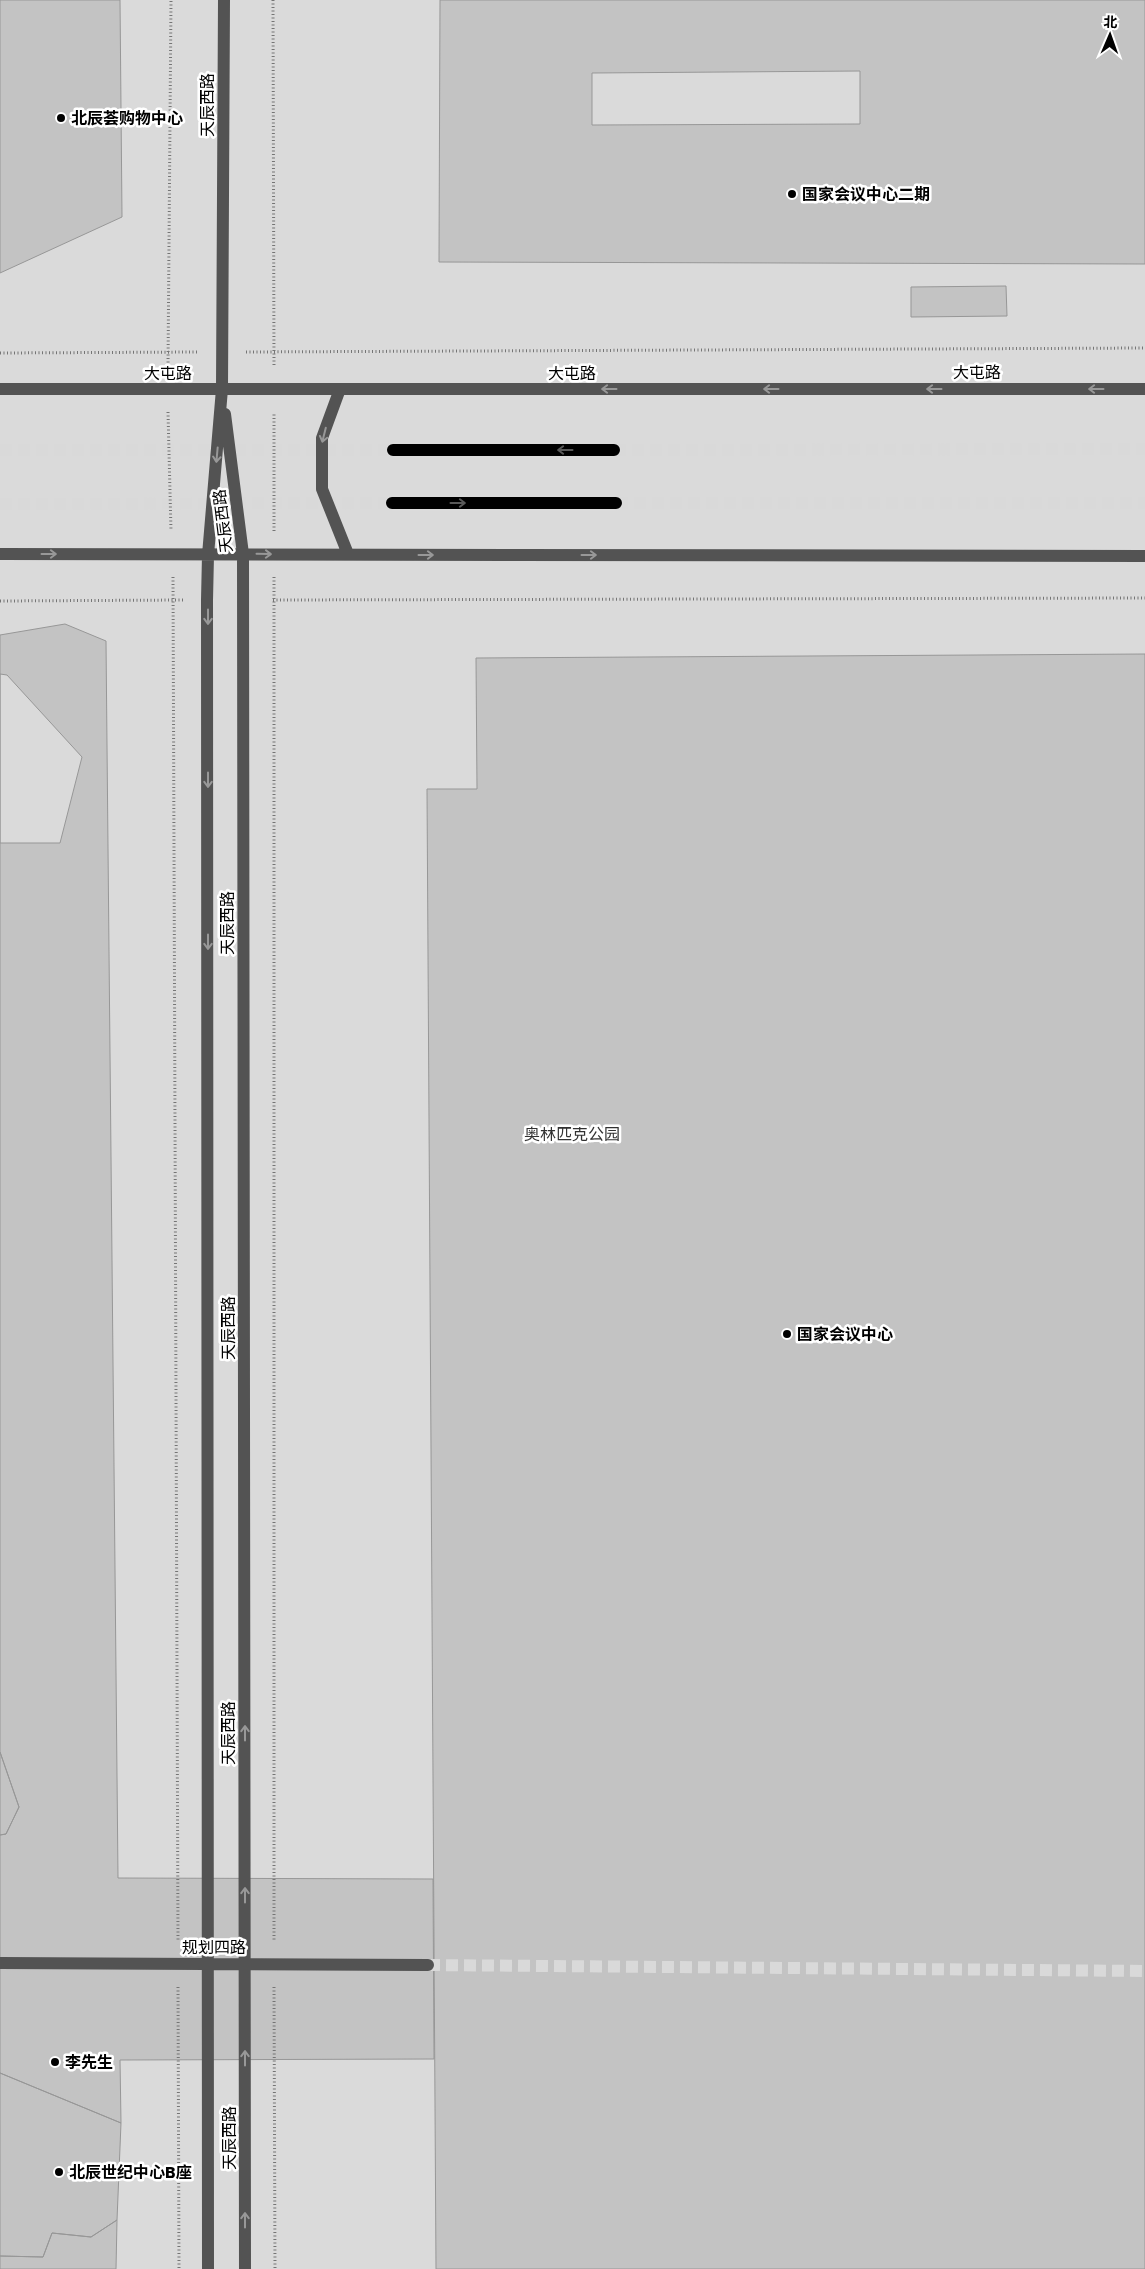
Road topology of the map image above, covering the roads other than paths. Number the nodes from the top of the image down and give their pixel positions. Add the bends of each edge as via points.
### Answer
1 (224, 0) edge
2 (0, 389) edge
3 (222, 389) junction
4 (340, 389) junction
5 (1145, 389) edge
6 (393, 450) tunnel mouth
7 (614, 450) tunnel mouth
8 (392, 503) tunnel mouth
9 (616, 503) tunnel mouth
10 (0, 554) edge
11 (244, 554) junction
12 (348, 554) junction
13 (208, 555) junction
14 (1145, 556) edge
15 (0, 1963) edge
16 (245, 1964) junction
17 (428, 1965) tunnel mouth
18 (208, 2269) edge
19 (245, 2269) edge

1 - 3 street, 天辰西路
2 - 3 street, 大屯路
3 - 4 street, 大屯路
3 - 11 street, 天辰西路
3 -> 13 street, 天辰西路
5 -> 4 street, 大屯路
4 -> 12 street via 322,438 322,489
7 -> 6 main road
8 -> 9 main road
10 -> 13 street
11 -> 12 street
11 - 13 street
16 -> 11 street, 天辰西路
12 -> 14 street
13 -> 18 street, 天辰西路
15 - 16 street, 规划四路
16 - 17 street, 规划四路
19 -> 16 street, 天辰西路

